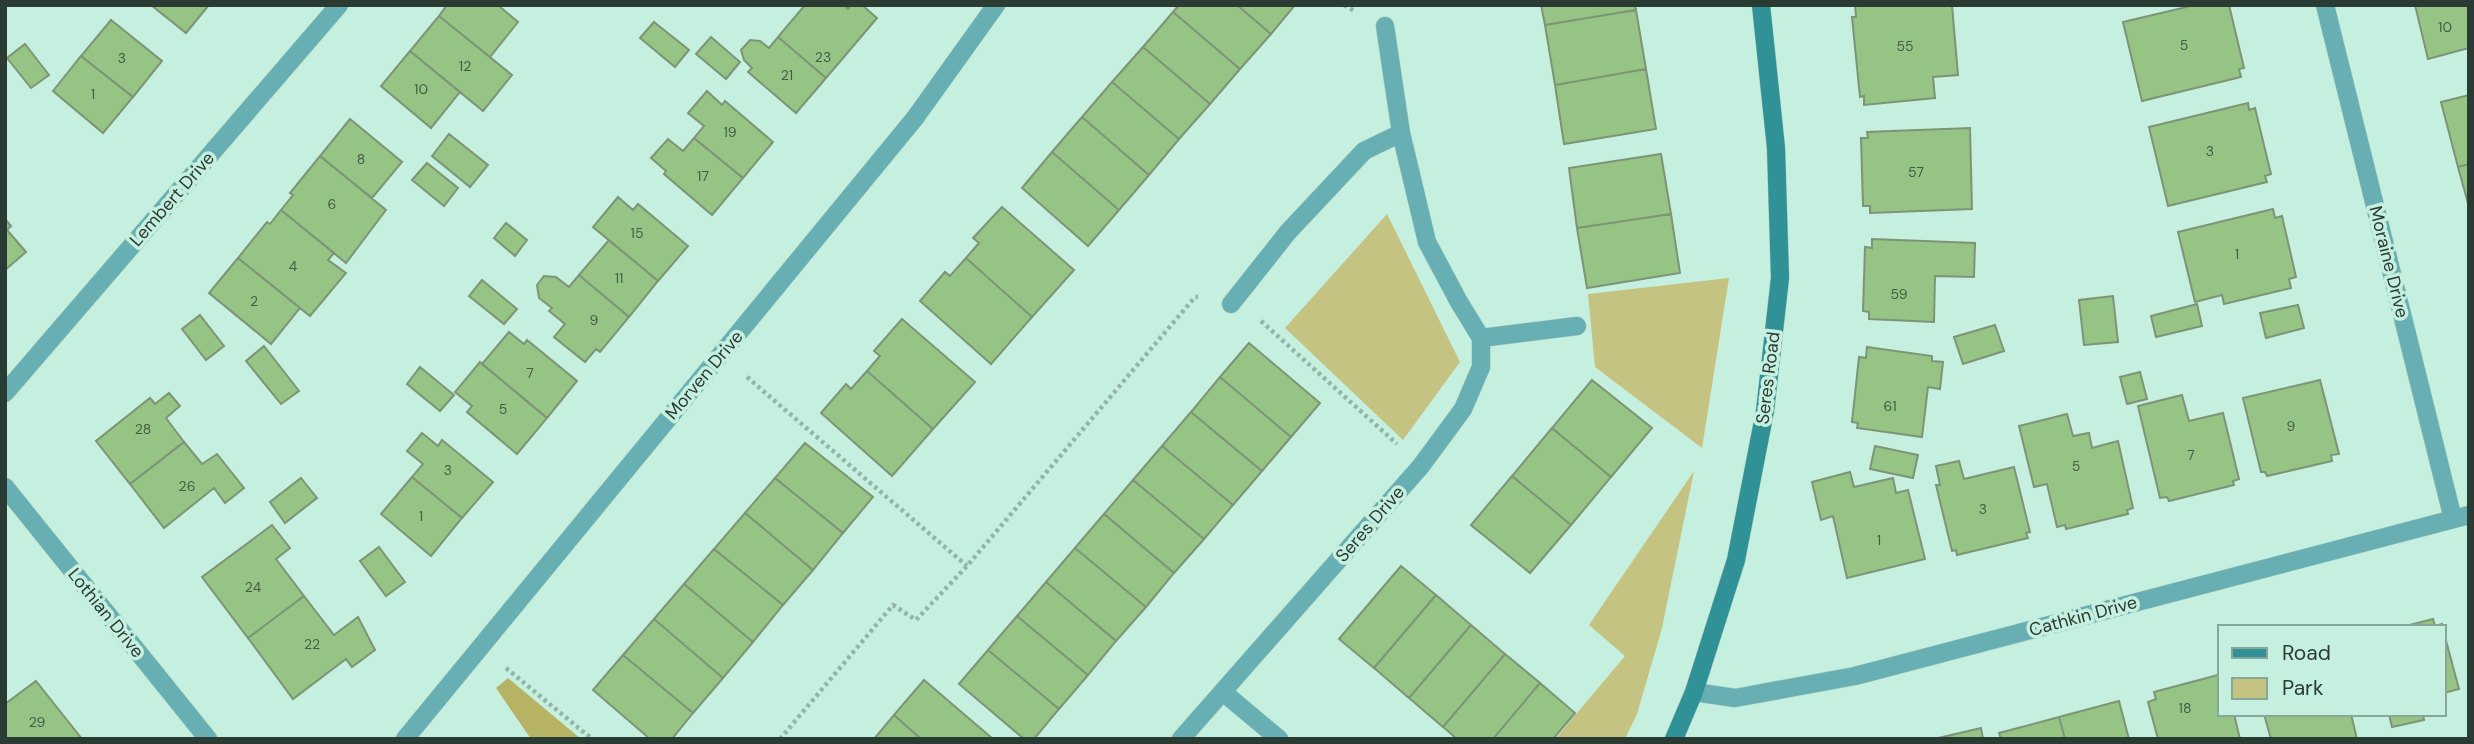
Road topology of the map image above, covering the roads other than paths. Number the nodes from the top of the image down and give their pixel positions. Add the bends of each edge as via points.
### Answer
1 (339, 5) edge
2 (1762, 5) edge
3 (2325, 5) edge
4 (985, 9) edge
5 (1385, 26) dead end
6 (1401, 133) junction
7 (1231, 304) road end
8 (1577, 326) dead end
9 (1481, 338) junction
10 (5, 393) edge
11 (5, 487) edge
12 (2461, 517) edge
13 (1223, 692) junction
14 (1694, 692) junction
15 (208, 739) edge
16 (405, 739) edge
17 (1181, 739) edge
18 (1279, 739) edge
19 (1674, 739) edge

1 - 10 street, Lembert Drive
2 - 14 street, Seres Road via 1776,148 1780,278 1765,411 1736,560
3 - 12 street, Moraine Drive
4 - 16 street, Morven Drive via 915,118
5 - 6 street
6 - 7 street via 1364,151 1288,232
6 - 9 street via 1427,243
8 - 9 street
9 - 13 street, Seres Drive via 1481,367 1462,409 1421,466
11 - 15 street, Lothian Drive
12 - 14 street, Cathkin Drive via 1855,676 1735,698
13 - 17 street, Seres Drive
13 - 18 street
14 - 19 street, Seres Road

